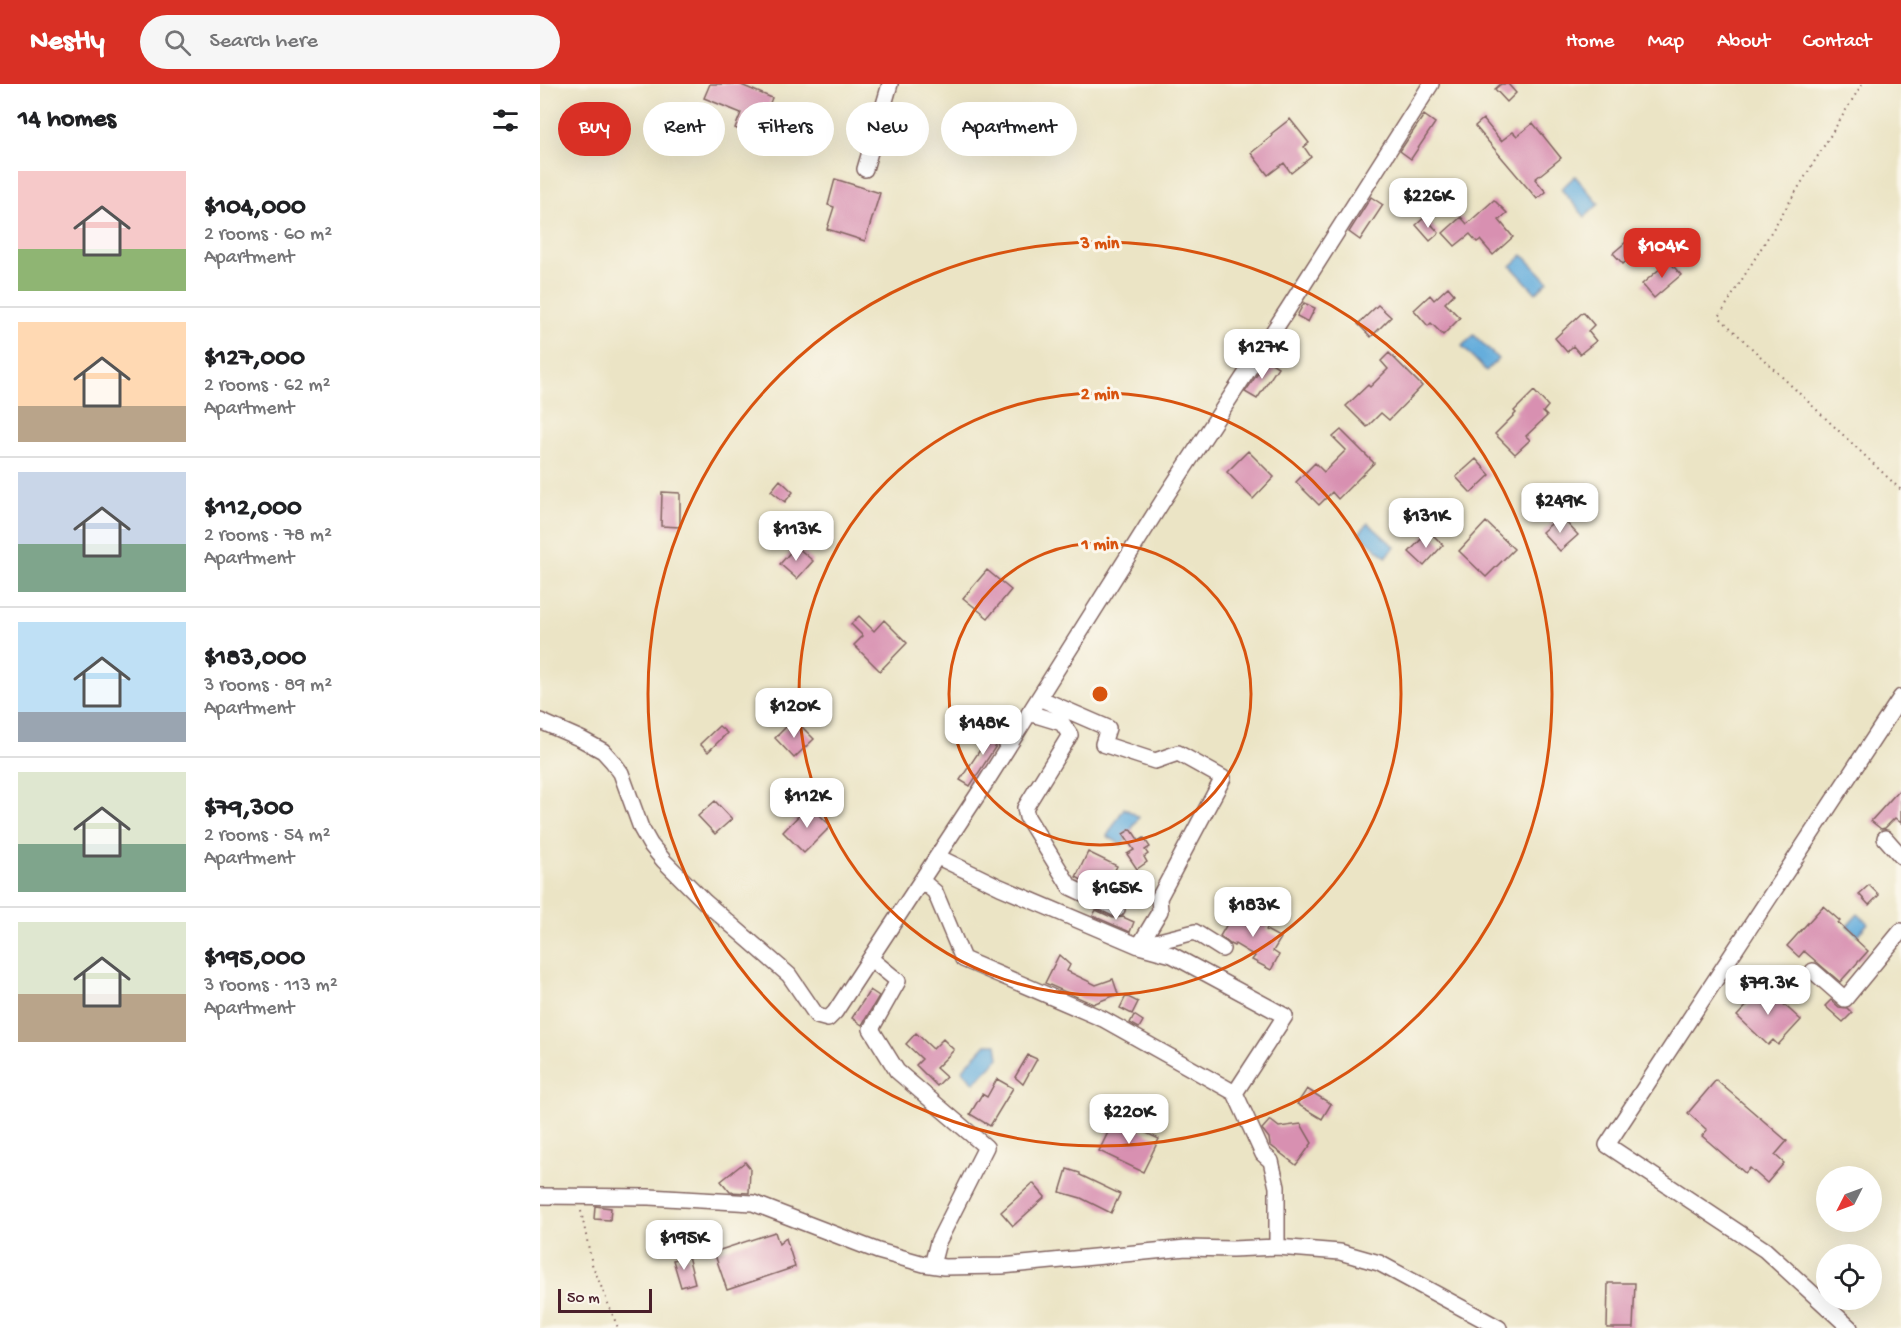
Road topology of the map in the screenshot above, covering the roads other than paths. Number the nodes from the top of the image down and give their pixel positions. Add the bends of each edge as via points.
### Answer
1 (890, 84) edge
2 (1431, 84) edge
3 (865, 169) dead end
4 (1039, 698) junction
5 (1901, 698) edge
6 (1029, 713) junction
7 (540, 721) edge
8 (1885, 838) dead end
9 (1901, 856) edge
10 (938, 857) junction
11 (922, 881) junction
12 (1117, 909) dead end
13 (1901, 931) edge
14 (1139, 946) junction
15 (1222, 949) dead end
16 (871, 958) junction
17 (1813, 971) dead end
18 (1235, 1093) junction
19 (540, 1196) edge
20 (1277, 1246) junction
21 (932, 1265) junction
22 (1499, 1328) edge
23 (1850, 1328) edge

1 - 3 street
2 - 4 street
4 - 6 street
4 - 14 street via 1108,728 1103,744 1155,761 1178,753 1224,778 1159,898 1160,911
5 - 23 street via 1607,1145 1766,1250
6 - 10 street
6 - 12 street via 1062,723 1070,735 1025,808 1027,817 1070,887
7 - 16 street via 603,751 621,773 641,828 657,852 705,902 789,975 817,1016 832,1016
8 - 9 street
10 - 11 street
10 - 14 street
11 - 16 street
11 - 18 street via 935,892 963,959 1103,1019
13 - 17 street via 1845,999
14 - 15 street via 1195,932
14 - 18 street via 1172,955 1285,1016
16 - 21 street via 898,981 871,1029 897,1071 986,1147 938,1242
18 - 20 street via 1263,1154 1271,1161 1277,1187
19 - 21 street via 753,1203 878,1251
20 - 21 street via 1186,1248 981,1267
20 - 22 street via 1340,1252 1379,1263

